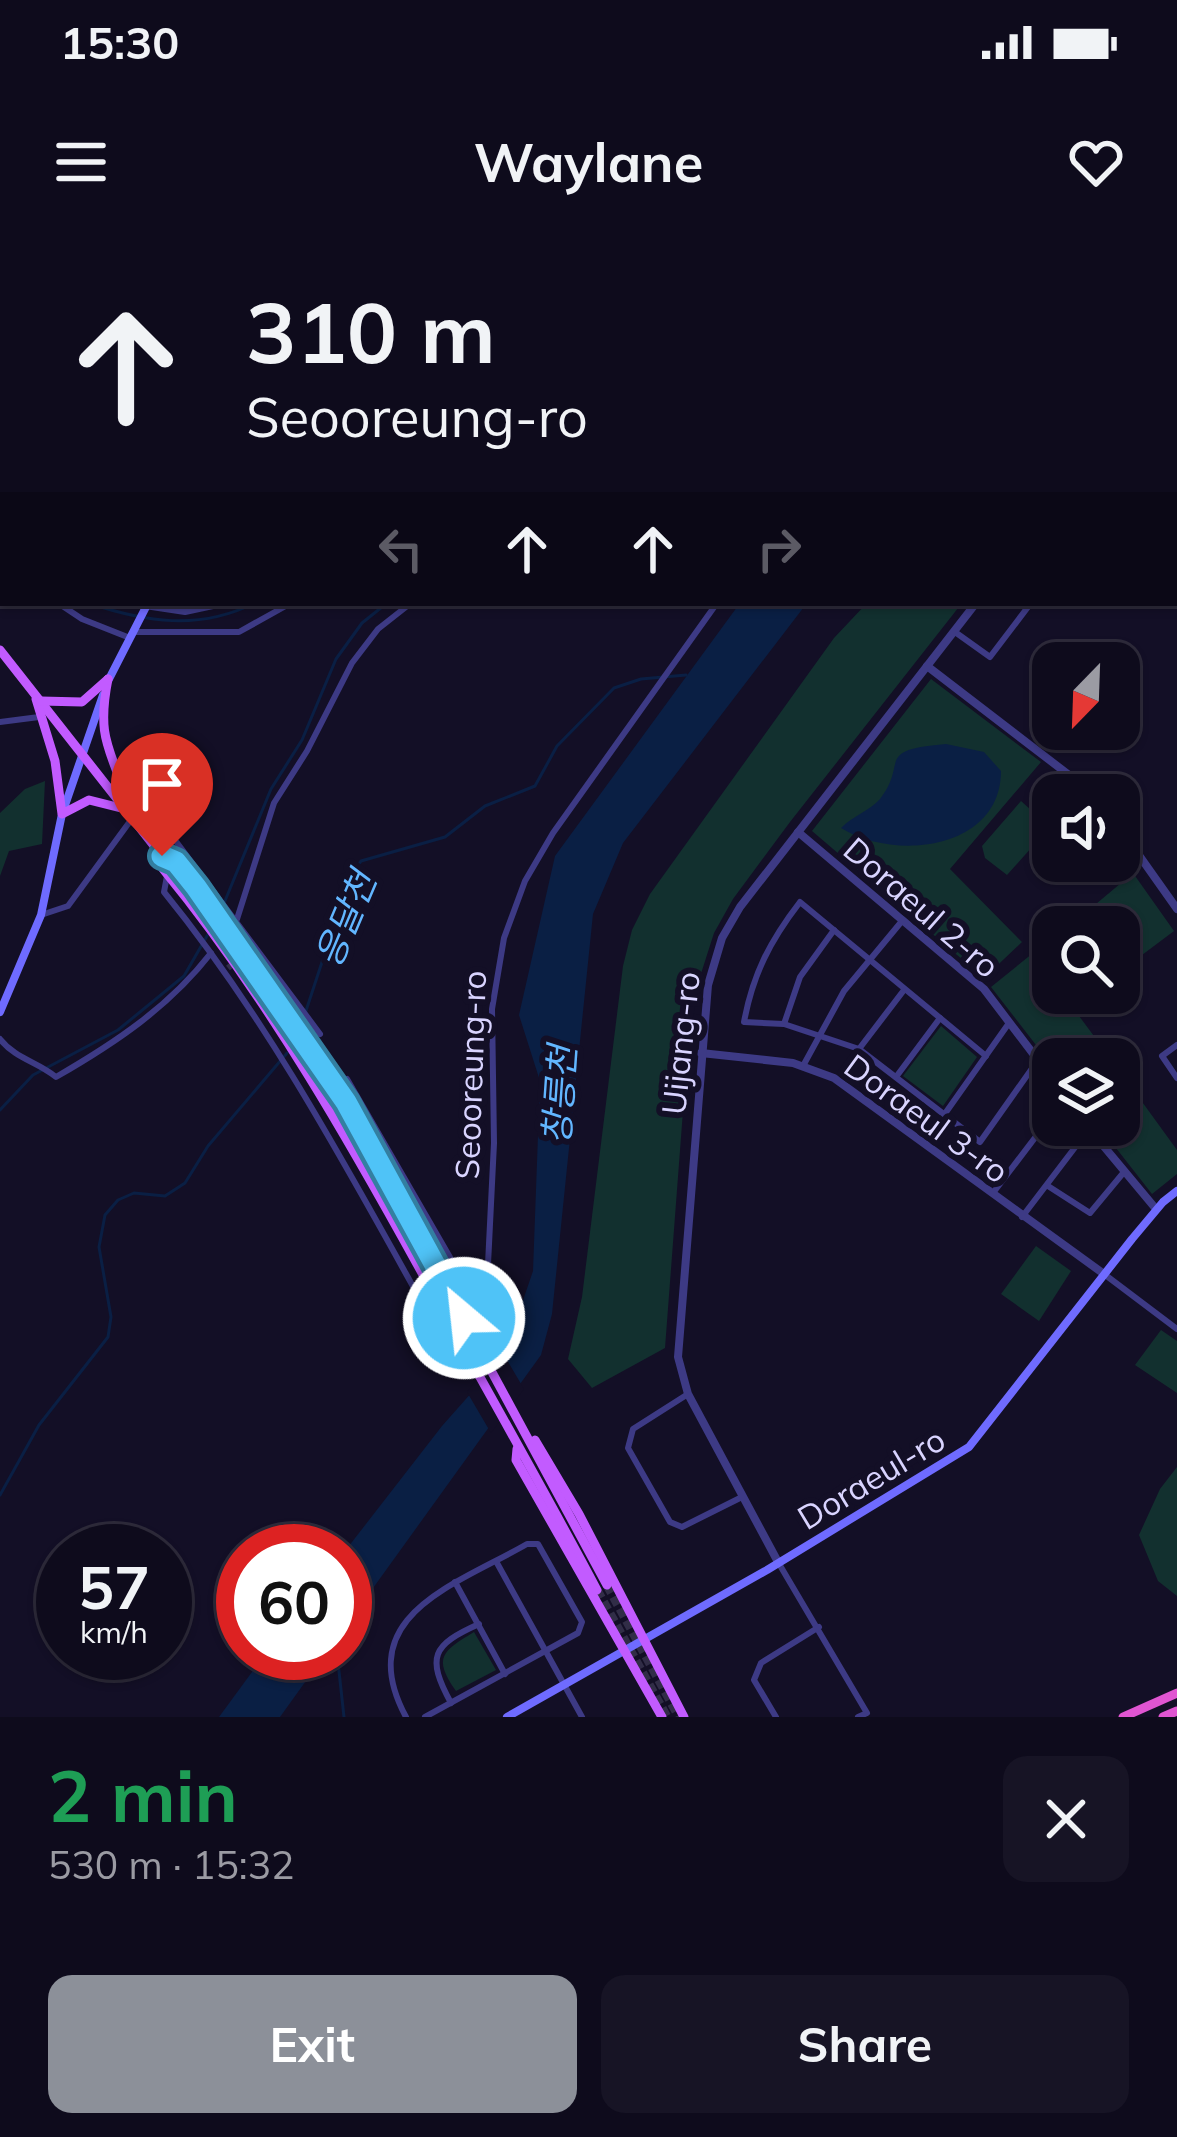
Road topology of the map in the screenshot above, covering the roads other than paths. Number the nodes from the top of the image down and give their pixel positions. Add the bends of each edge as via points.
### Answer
1 (62, 606) edge
2 (212, 606) edge
3 (286, 606) edge
4 (407, 606) edge
5 (715, 606) edge
6 (974, 606) edge
7 (1029, 606) edge
8 (139, 620) edge
9 (955, 632) junction
10 (0, 650) edge
11 (927, 665) junction
12 (108, 680) junction
13 (38, 697) junction
14 (39, 717) junction
15 (0, 722) edge
16 (82, 751) junction
17 (1068, 774) edge
18 (131, 813) junction
19 (62, 814) junction
20 (798, 832) junction
21 (162, 856) junction
22 (1140, 856) edge
23 (168, 875) junction
24 (1177, 909) edge
25 (41, 915) junction
26 (237, 919) junction
27 (903, 919) junction
28 (834, 930) junction
29 (210, 951) junction
30 (871, 959) junction
31 (904, 990) junction
32 (0, 1012) edge
33 (940, 1018) junction
34 (1009, 1023) junction
35 (784, 1024) junction
36 (320, 1034) dead end
37 (818, 1034) junction
38 (0, 1039) edge
39 (1177, 1045) edge
40 (859, 1049) junction
41 (1032, 1052) edge
42 (701, 1053) junction
43 (986, 1055) junction
44 (290, 1059) junction
45 (803, 1066) junction
46 (1032, 1068) edge
47 (896, 1077) junction
48 (346, 1078) dead end
49 (1177, 1078) edge
50 (944, 1115) junction
51 (1032, 1142) edge
52 (1075, 1146) edge
53 (1103, 1146) edge
54 (1124, 1172) junction
55 (1048, 1186) junction
56 (1177, 1191) edge
57 (993, 1193) junction
58 (1156, 1209) junction
59 (1022, 1216) junction
60 (1105, 1274) junction
61 (488, 1312) junction
62 (484, 1325) tunnel mouth
63 (1177, 1329) edge
64 (456, 1363) dead end
65 (688, 1394) junction
66 (526, 1431) junction
67 (516, 1442) junction
68 (742, 1497) junction
69 (496, 1562) junction
70 (778, 1562) junction
71 (455, 1582) junction
72 (479, 1624) junction
73 (819, 1627) junction
74 (640, 1642) junction
75 (623, 1651) junction
76 (544, 1652) junction
77 (505, 1673) junction
78 (564, 1684) junction
79 (1177, 1693) edge
80 (452, 1702) junction
81 (1177, 1711) edge
82 (406, 1717) edge
83 (425, 1717) edge
84 (507, 1717) edge
85 (582, 1717) edge
86 (662, 1717) edge
87 (685, 1717) edge
88 (776, 1717) edge
89 (858, 1717) edge
90 (1123, 1717) edge
91 (1163, 1717) edge

1 - 8 street via 82,619
2 - 8 street
3 - 8 street via 238,632
4 - 26 street via 352,663 274,802
5 - 61 street, Seooreung-ro via 553,832 504,938 493,1010
6 - 9 street, Uijang-ro
7 - 9 street via 990,657
8 - 12 main road
9 - 11 street, Uijang-ro
10 - 13 main road
11 - 17 street
11 - 20 street, Uijang-ro
12 - 13 main road via 82,702
12 - 16 main road
12 - 18 main road via 104,744
13 - 14 main road
13 - 16 main road
14 - 15 street
14 - 19 main road
16 - 18 main road
16 - 19 main road
18 - 19 main road via 89,800
18 - 21 main road
18 - 25 street via 68,906
18 - 26 street via 146,806 156,812
19 - 25 main road
20 - 27 street, Doraeul 2-ro
20 - 42 street, Uijang-ro via 722,938
21 - 23 main road
21 - 66 main road via 176,862 213,911 346,1102
22 - 24 street
23 - 29 street via 164,892
23 - 44 main road via 282,1036
25 - 32 main road
26 - 36 street
27 - 30 street
27 - 34 street, Doraeul 2-ro via 984,989
28 - 30 street
28 - 35 street via 800,977
28 - 35 street via 800,902 766,951 744,1022
29 - 38 street via 188,984 122,1038 56,1077 14,1057
29 - 44 street
30 - 31 street
30 - 37 street
31 - 33 street
31 - 40 street
33 - 43 street
33 - 47 street
34 - 41 street, Doraeul 2-ro
34 - 43 street
35 - 37 street
37 - 40 street
37 - 45 street
39 - 49 street via 1162,1056
40 - 47 street
42 - 45 street, Doraeul 3-ro
42 - 65 street, Uijang-ro via 678,1332
43 - 50 street
44 - 64 street
44 - 67 main road
45 - 57 street, Doraeul 3-ro via 848,1087
46 - 50 street via 980,1142
47 - 50 street
48 - 61 street
51 - 57 street
52 - 55 street
53 - 54 street
54 - 55 street via 1090,1213
54 - 58 street
55 - 59 street
56 - 58 main road, Doraeul-ro
57 - 59 street, Doraeul 3-ro
58 - 60 main road, Doraeul-ro
59 - 60 street, Doraeul 3-ro
60 - 63 street
60 - 70 main road, Doraeul-ro via 969,1447
61 - 62 street, Seooreung-ro
65 - 68 street, Uijang-ro
65 - 68 street via 633,1429 628,1448 670,1522 682,1527
66 - 67 main road via 602,1587
66 - 74 main road via 579,1514
67 - 75 main road via 517,1460
68 - 70 street, Uijang-ro
69 - 71 street
69 - 76 street
69 - 76 street via 538,1544 582,1622 578,1633
70 - 73 street, Uijang-ro
70 - 74 main road, Doraeul-ro
71 - 72 street
71 - 82 street via 411,1615 390,1651 391,1688
72 - 77 street
72 - 80 street via 451,1637 437,1655 436,1675
73 - 88 street via 761,1663 754,1679
73 - 89 street, Uijang-ro via 867,1712
74 - 75 main road, Doraeul-ro
74 - 87 main road
75 - 78 main road, Doraeul-ro
75 - 86 main road
76 - 77 street
76 - 78 street
77 - 80 street
78 - 84 main road, Doraeul-ro
78 - 85 street
79 - 90 highway
80 - 83 street
81 - 91 highway

